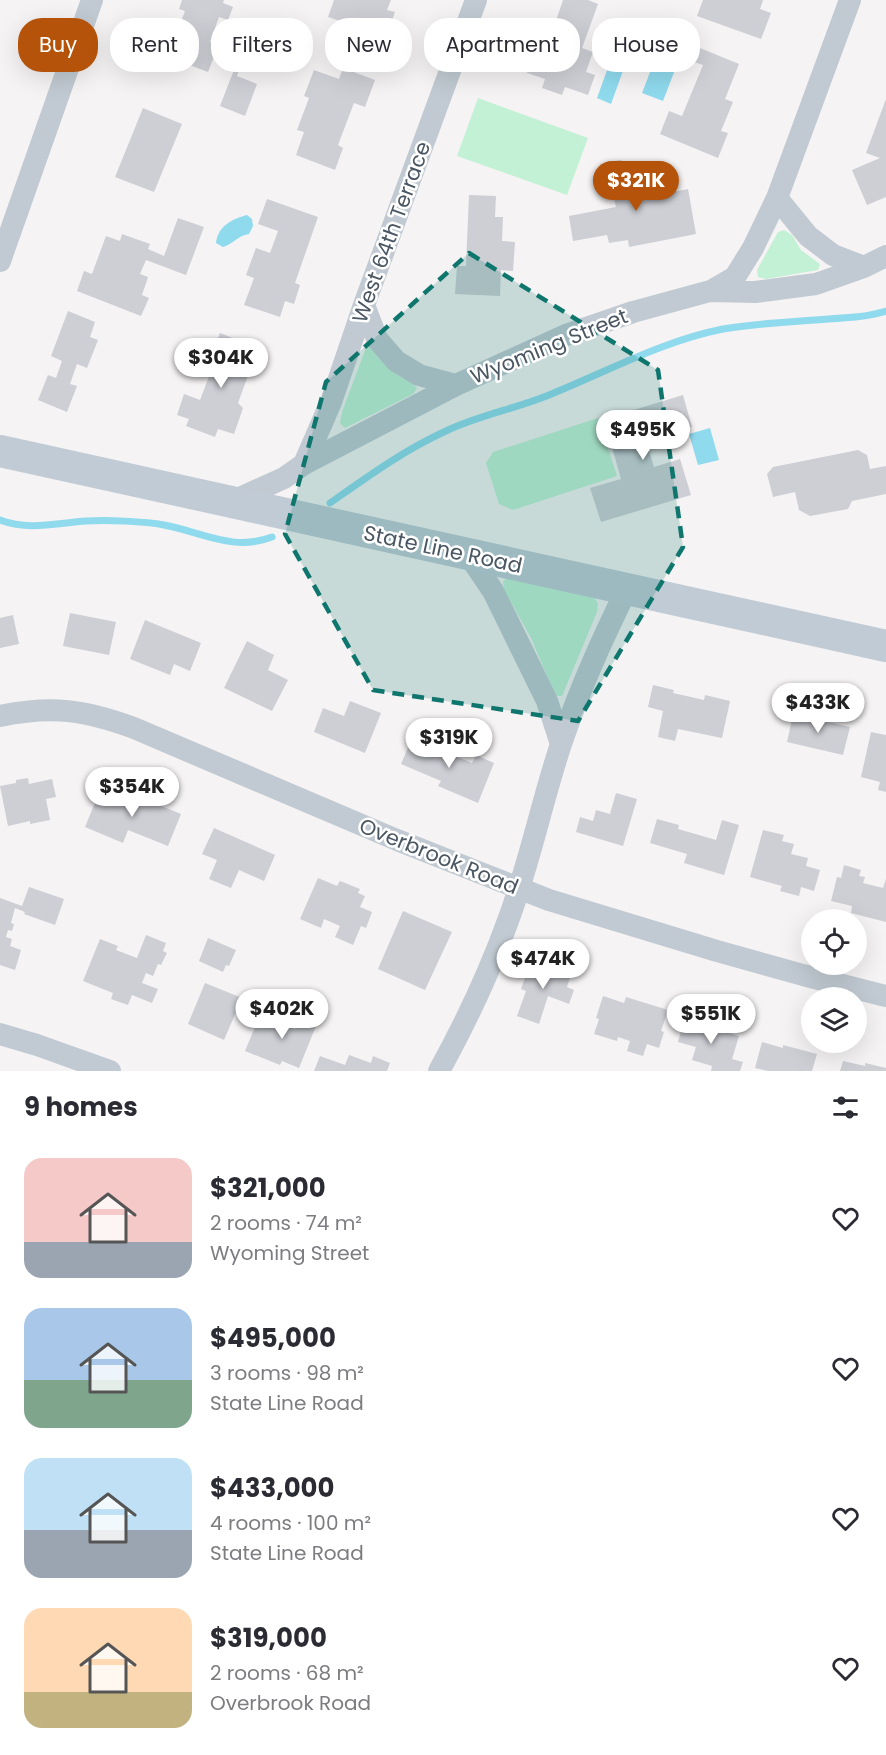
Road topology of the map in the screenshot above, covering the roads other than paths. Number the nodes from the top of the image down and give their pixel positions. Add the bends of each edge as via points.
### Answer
1 (92, 0) edge
2 (476, 0) edge
3 (850, 0) edge
4 (777, 198) junction
5 (886, 256) edge
6 (0, 261) edge
7 (864, 267) junction
8 (710, 291) junction
9 (364, 305) junction
10 (456, 385) junction
11 (0, 451) edge
12 (304, 464) junction
13 (231, 502) junction
14 (468, 554) junction
15 (627, 589) junction
16 (886, 646) edge
17 (0, 716) edge
18 (561, 744) junction
19 (519, 889) junction
20 (886, 996) edge
21 (0, 1034) edge
22 (110, 1071) edge
23 (439, 1071) edge

1 - 6 street
2 - 9 street, West 64th Terrace
3 - 4 street
4 - 7 street via 808,236 833,255
4 - 8 street via 735,277
5 - 7 street, Wyoming Street
7 - 8 street, Wyoming Street via 816,284 755,292
8 - 10 street, Wyoming Street via 566,335
9 - 10 street, Wyoming Street via 377,339 396,361 419,375
9 - 12 street, West 64th Terrace via 334,395
10 - 12 street, Wyoming Street
11 - 13 main road, State Line Road
12 - 13 street, Wyoming Street via 284,478
13 - 14 main road, State Line Road
14 - 15 main road, State Line Road
14 - 18 street via 493,591 547,701
15 - 16 main road, State Line Road
15 - 18 street via 602,638
17 - 19 street, Overbrook Road via 57,710 104,717
18 - 19 street
19 - 20 street, Overbrook Road via 717,951
19 - 23 street via 463,1027
21 - 22 street

